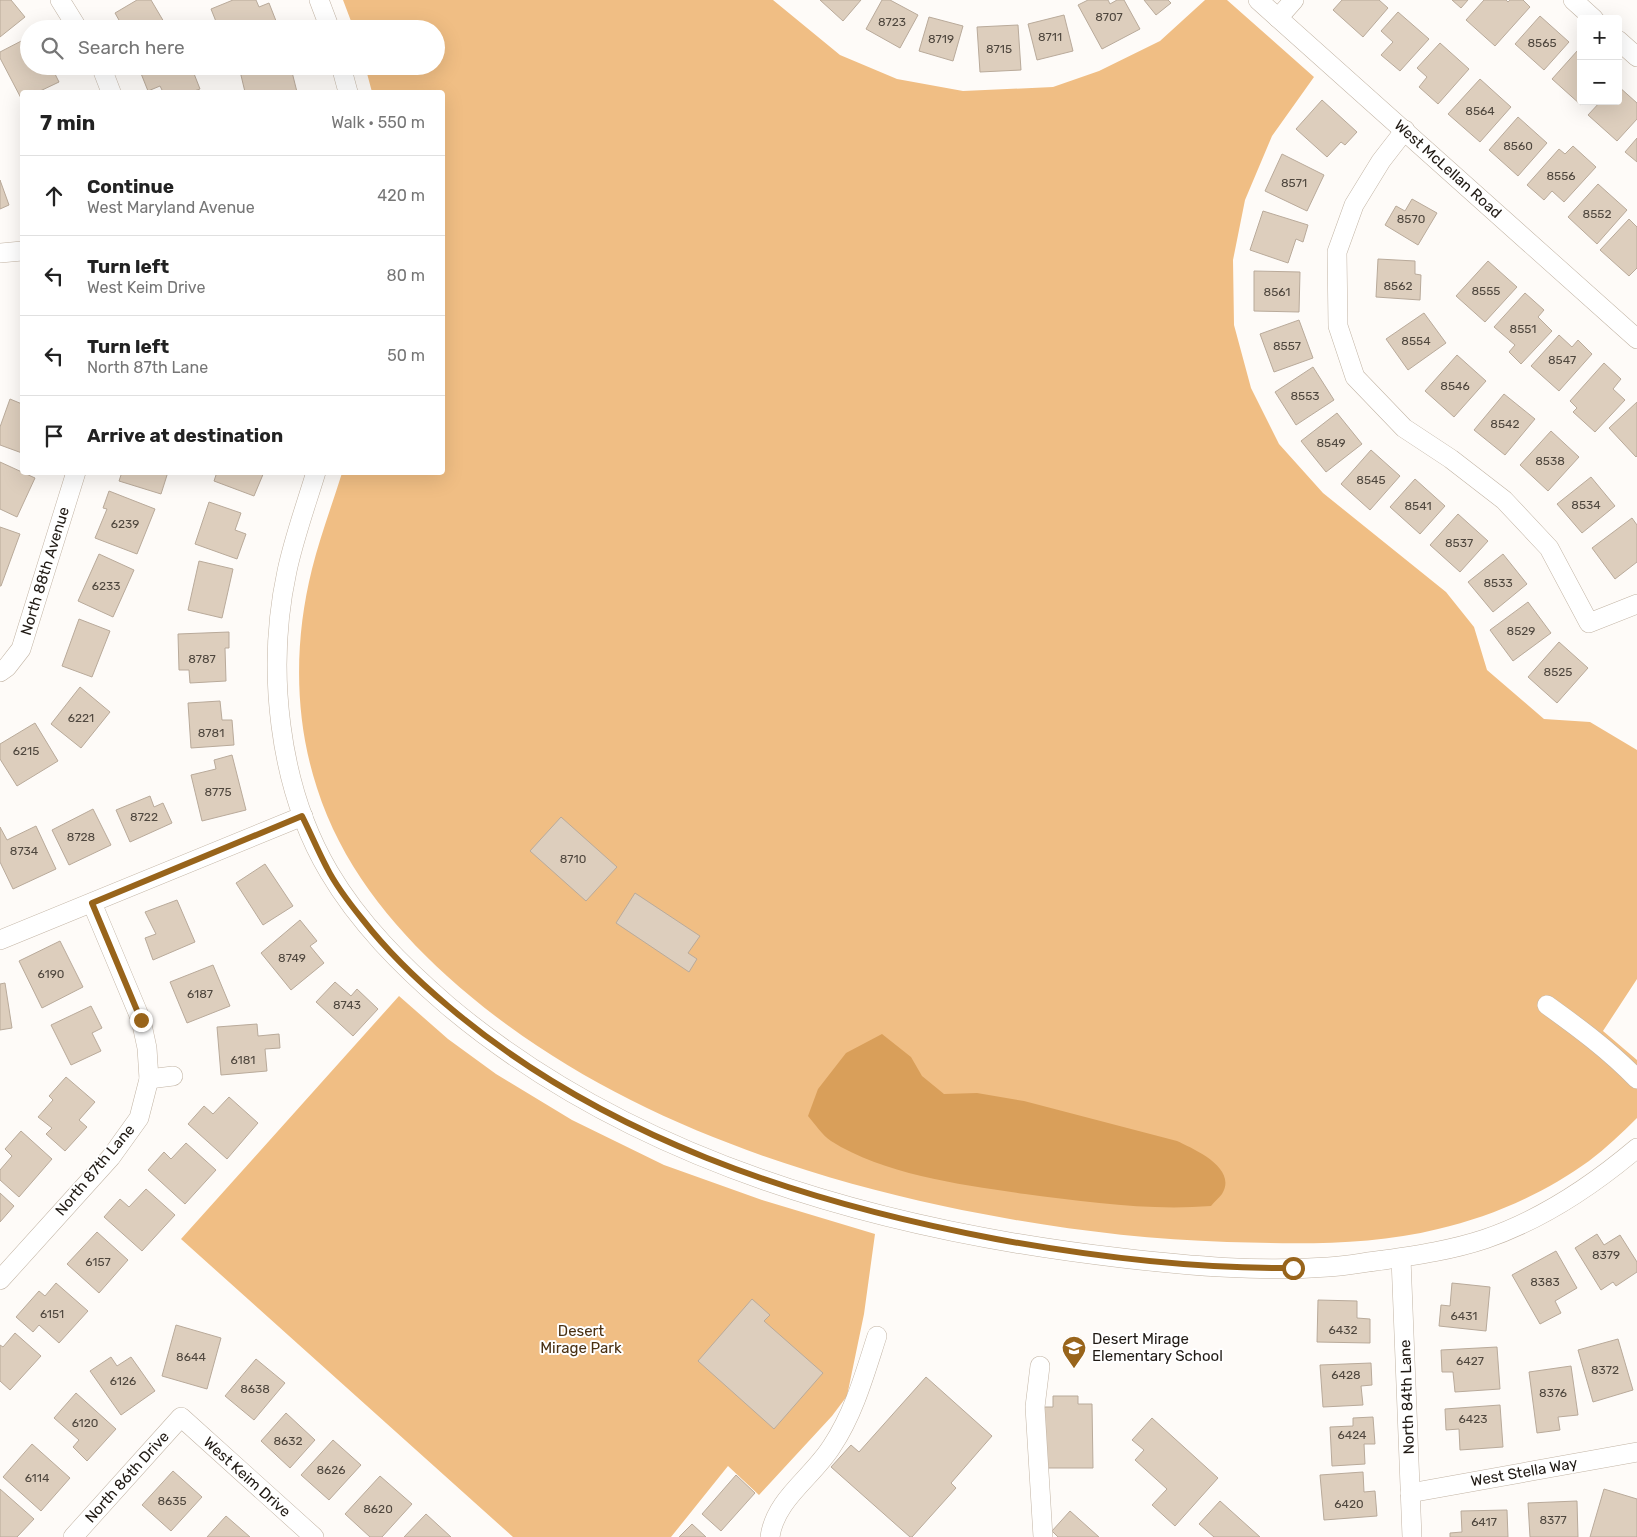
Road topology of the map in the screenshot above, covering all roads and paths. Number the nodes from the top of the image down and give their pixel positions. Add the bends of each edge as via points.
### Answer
1 (60, 0) edge
2 (319, 0) edge
3 (1258, 0) edge
4 (1294, 0) edge
5 (1575, 1) edge
6 (1590, 15) edge
7 (1278, 18) junction
8 (72, 20) edge
9 (327, 20) edge
10 (1622, 44) edge
11 (1637, 57) edge
12 (105, 75) edge
13 (343, 75) edge
14 (110, 90) edge
15 (347, 90) edge
16 (1405, 130) junction
17 (20, 252) edge
18 (0, 253) edge
19 (1637, 338) edge
20 (75, 475) edge
21 (315, 475) edge
22 (1637, 604) edge
23 (4, 669) edge
24 (302, 816) junction
25 (92, 903) junction
26 (0, 940) edge
27 (1547, 1006) dead end
28 (173, 1076) dead end
29 (149, 1079) junction
30 (1637, 1079) edge
31 (1637, 1148) edge
32 (1401, 1258) junction
33 (0, 1280) edge
34 (877, 1336) dead end
35 (1040, 1366) dead end
36 (181, 1417) joint
37 (1637, 1452) edge
38 (1410, 1493) junction
39 (73, 1537) edge
40 (314, 1537) edge
41 (770, 1537) edge
42 (1043, 1537) edge
43 (1412, 1537) edge

1 - 8 street
2 - 9 street
3 - 7 street, West McLellan Road
4 - 7 street
5 - 6 street
7 - 16 street, West McLellan Road
10 - 11 street
12 - 14 street
13 - 15 street
16 - 19 street, West McLellan Road
16 - 22 street via 1354,205 1337,252 1338,326 1355,377 1404,428 1504,500 1549,548 1589,623
17 - 18 street
20 - 23 street, North 88th Avenue via 21,649
21 - 24 street via 288,567 281,606 278,658 287,766
24 - 25 street
24 - 32 street via 328,871 362,920 431,991 489,1039 555,1083 620,1120 686,1150 842,1204 965,1233 1071,1252 1182,1265 1267,1269 1330,1267
25 - 26 street
25 - 29 street, North 87th Lane via 141,1020
27 - 30 street via 1617,1058
28 - 29 street
29 - 33 street, North 87th Lane via 139,1118 111,1156
31 - 32 street via 1585,1188 1539,1216 1486,1238
32 - 38 street, North 84th Lane
34 - 41 street via 856,1400 832,1447 781,1507 771,1525
35 - 42 street via 1035,1408
36 - 39 street, North 86th Drive
36 - 40 street, West Keim Drive
37 - 38 street, West Stella Way
38 - 43 street, North 84th Lane

